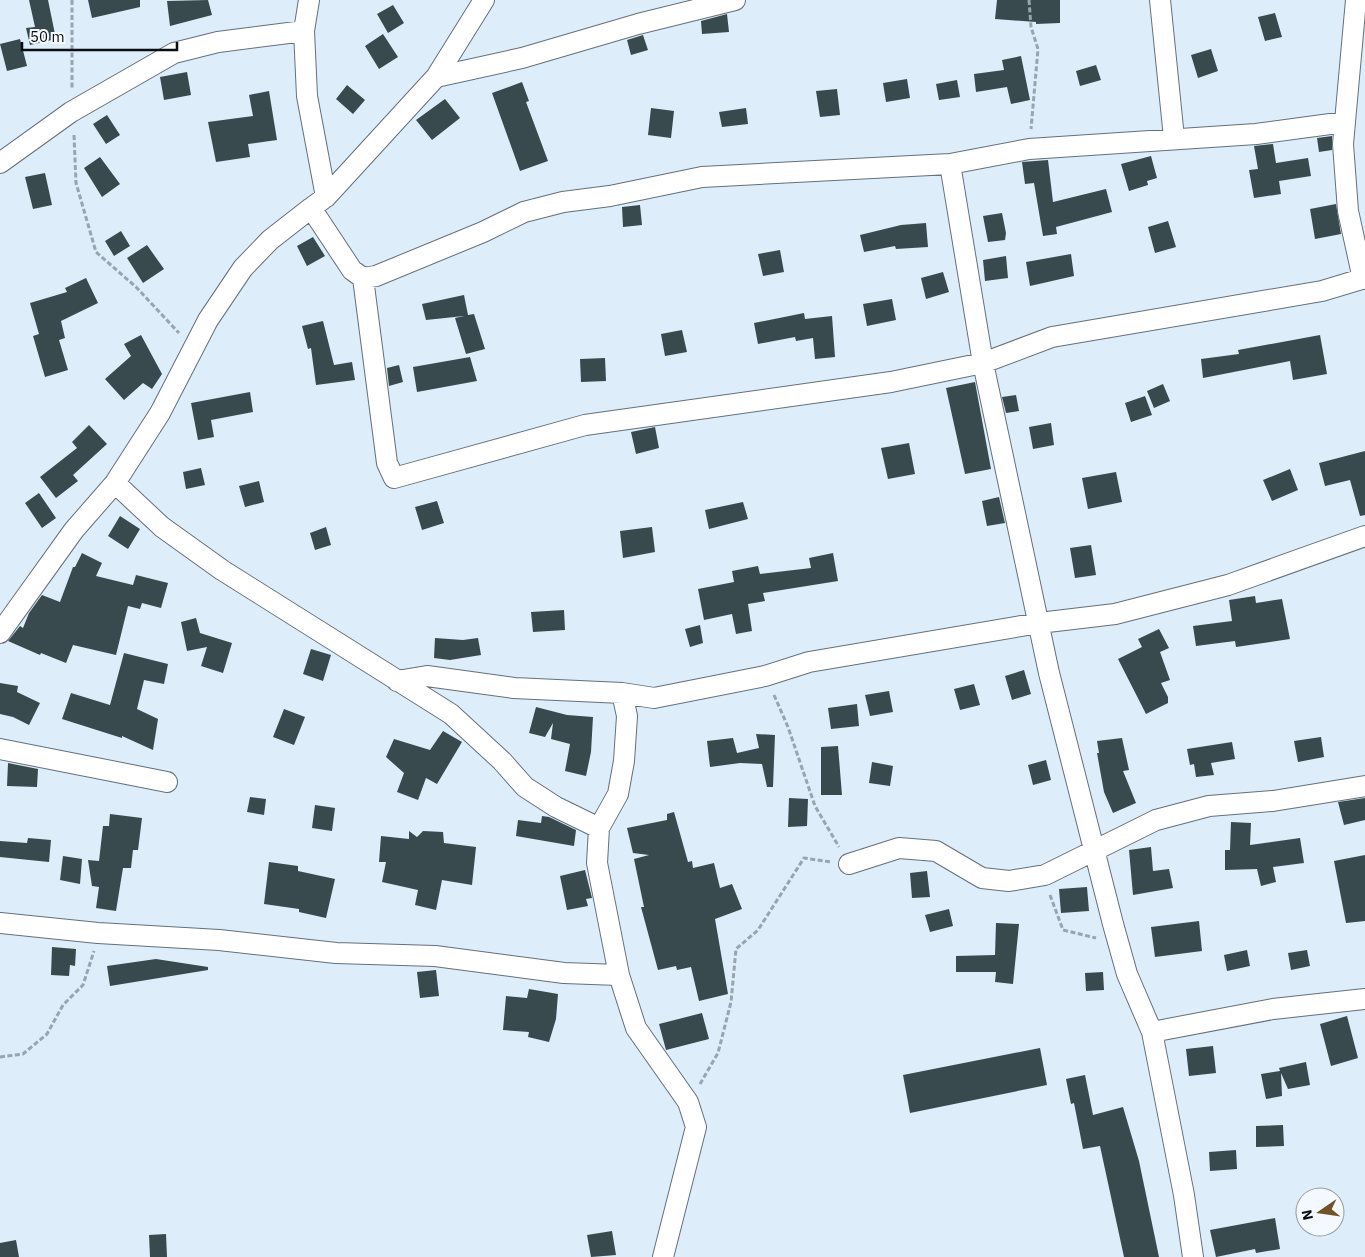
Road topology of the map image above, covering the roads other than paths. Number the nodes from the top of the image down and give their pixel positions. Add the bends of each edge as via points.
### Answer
1 (309, 0) edge
2 (484, 0) edge
3 (735, 0) edge
4 (1160, 0) edge
5 (1356, 0) edge
6 (304, 31) junction
7 (436, 77) junction
8 (1345, 122) junction
9 (1174, 138) junction
10 (0, 162) edge
11 (950, 164) junction
12 (318, 202) junction
13 (363, 278) junction
14 (1364, 279) edge
15 (983, 363) junction
16 (115, 483) junction
17 (1365, 536) edge
18 (1039, 623) junction
19 (0, 632) edge
20 (397, 682) junction
21 (622, 693) junction
22 (0, 749) edge
23 (167, 782) dead end
24 (1365, 786) edge
25 (599, 828) junction
26 (1094, 850) junction
27 (849, 864) road end
28 (0, 923) edge
29 (619, 975) junction
30 (1365, 999) edge
31 (1152, 1032) junction
32 (663, 1257) edge
33 (1193, 1257) edge

1 - 6 street
2 - 7 street
3 - 7 street via 522,58
4 - 9 street
5 - 8 street
6 - 10 street via 218,42 174,53 72,112
6 - 12 street
7 - 12 street
8 - 9 street via 1256,134
8 - 14 street via 1343,144 1348,212
9 - 11 street via 1029,149
11 - 13 street via 702,177 563,202 524,212 376,276
11 - 15 street
12 - 13 street via 352,270
12 - 16 street via 270,240 243,268 208,320 160,413
13 - 15 street via 387,463 394,478 585,424 891,382
14 - 15 street via 1322,291 1052,337
15 - 18 street
16 - 19 street via 74,530
16 - 20 street via 162,527 222,570
17 - 18 street via 1228,585 1115,614
18 - 21 street via 809,662 765,676 654,698
18 - 26 street
20 - 21 street via 427,676 514,688
20 - 25 street via 451,714 525,787
21 - 25 street via 627,716 624,761 618,794
22 - 23 street
24 - 26 street via 1273,801 1208,806 1156,820
25 - 29 street via 597,863
26 - 27 street via 1045,875 1009,881 982,878 936,852 899,848
26 - 31 street via 1127,974
28 - 29 street via 219,940 336,953 435,956 564,973
29 - 32 street via 636,1028 688,1102 696,1127
30 - 31 street via 1273,1009
31 - 33 street

